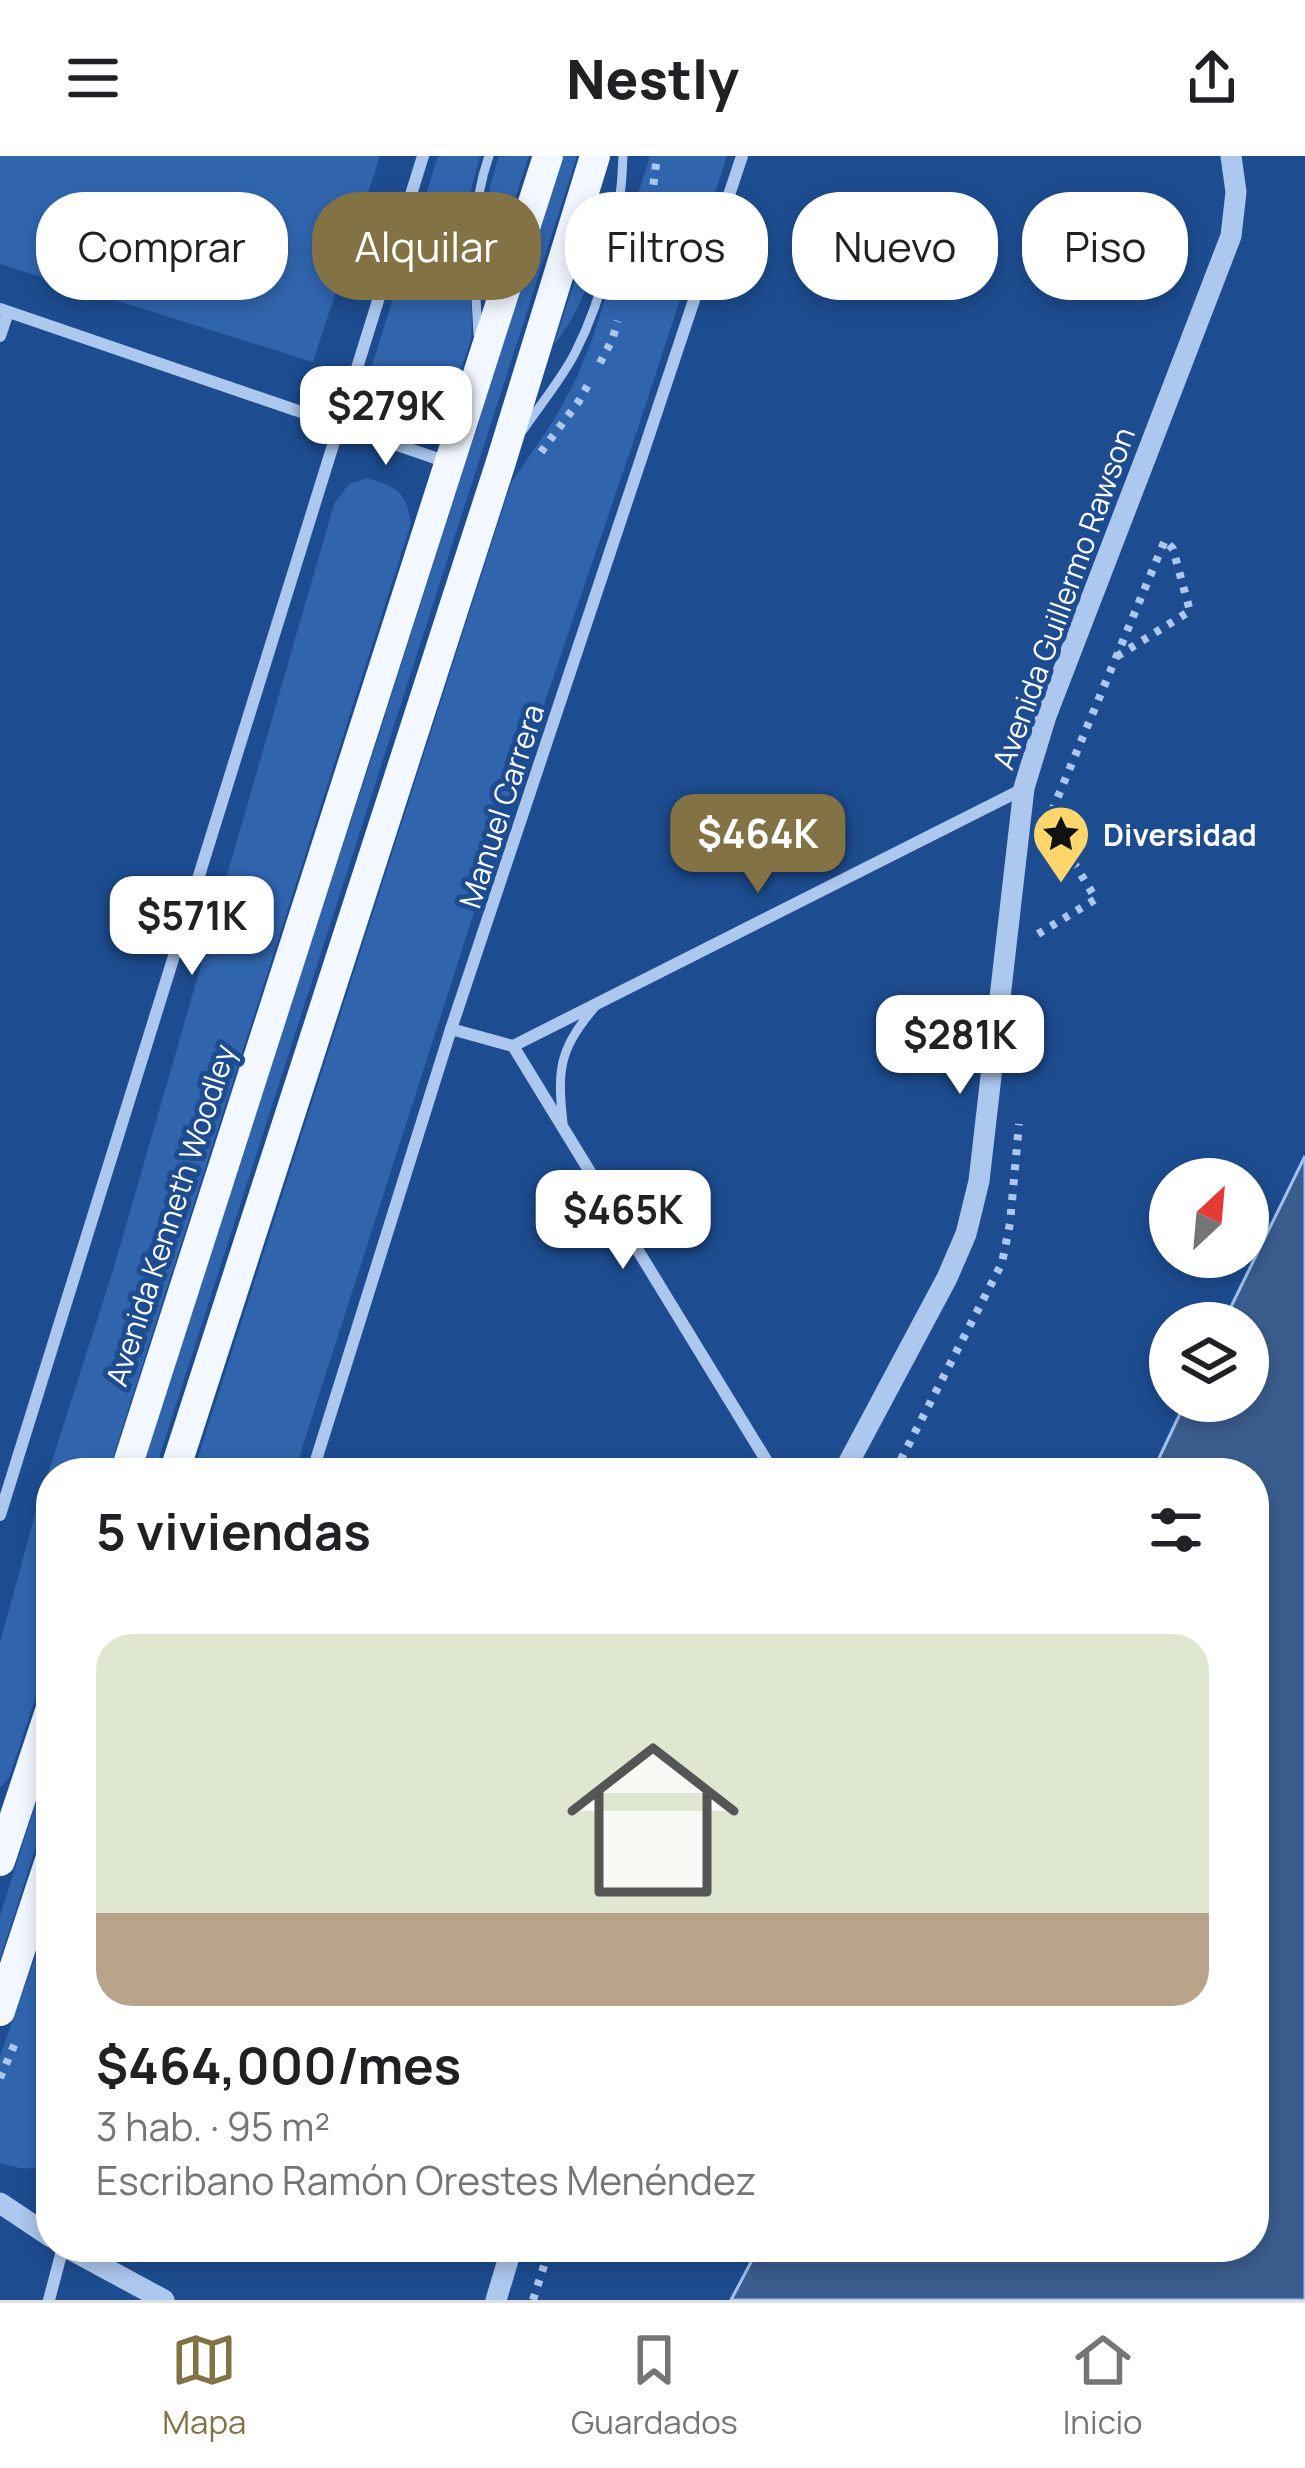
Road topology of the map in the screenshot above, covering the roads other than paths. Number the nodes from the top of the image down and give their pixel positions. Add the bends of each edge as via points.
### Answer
1 (423, 156) edge
2 (489, 156) edge
3 (548, 156) edge
4 (595, 156) edge
5 (623, 156) edge
6 (742, 156) edge
7 (1231, 156) edge
8 (4, 310) edge
9 (0, 336) edge
10 (479, 369) junction
11 (339, 427) junction
12 (448, 463) junction
13 (500, 464) junction
14 (1024, 788) junction
15 (598, 1003) junction
16 (452, 1029) junction
17 (513, 1046) junction
18 (564, 1129) junction
19 (130, 1458) edge
20 (179, 1458) edge
21 (317, 1458) edge
22 (765, 1458) edge
23 (851, 1458) edge
24 (0, 1515) edge
25 (36, 1752) edge
26 (1, 1854) edge
27 (36, 1902) edge
28 (0, 2011) edge
29 (0, 2203) edge
30 (36, 2227) edge
31 (60, 2262) edge
32 (93, 2262) edge
33 (507, 2262) edge
34 (49, 2300) edge
35 (164, 2300) edge
36 (496, 2300) edge

1 - 11 street
2 - 10 lane via 473,226
3 - 10 main road, Avenida Kenneth Woodley
4 - 13 main road
5 - 13 lane via 601,289 574,354
6 - 16 street, Manuel Carrera
7 - 14 street, Avenida Guillermo Rawson via 1231,236
8 - 9 street
8 - 11 street
10 - 12 main road, Avenida Kenneth Woodley
11 - 12 street
11 - 24 street
12 - 19 main road, Avenida Kenneth Woodley
13 - 20 main road
14 - 15 street
14 - 23 street, Avenida Guillermo Rawson via 980,1180 947,1278
15 - 17 street
15 - 18 lane via 565,1051 558,1081
16 - 17 street
16 - 21 street, Manuel Carrera
17 - 18 street
18 - 22 street
25 - 26 main road
27 - 28 main road
29 - 30 street
31 - 34 street
32 - 35 street
33 - 36 street

